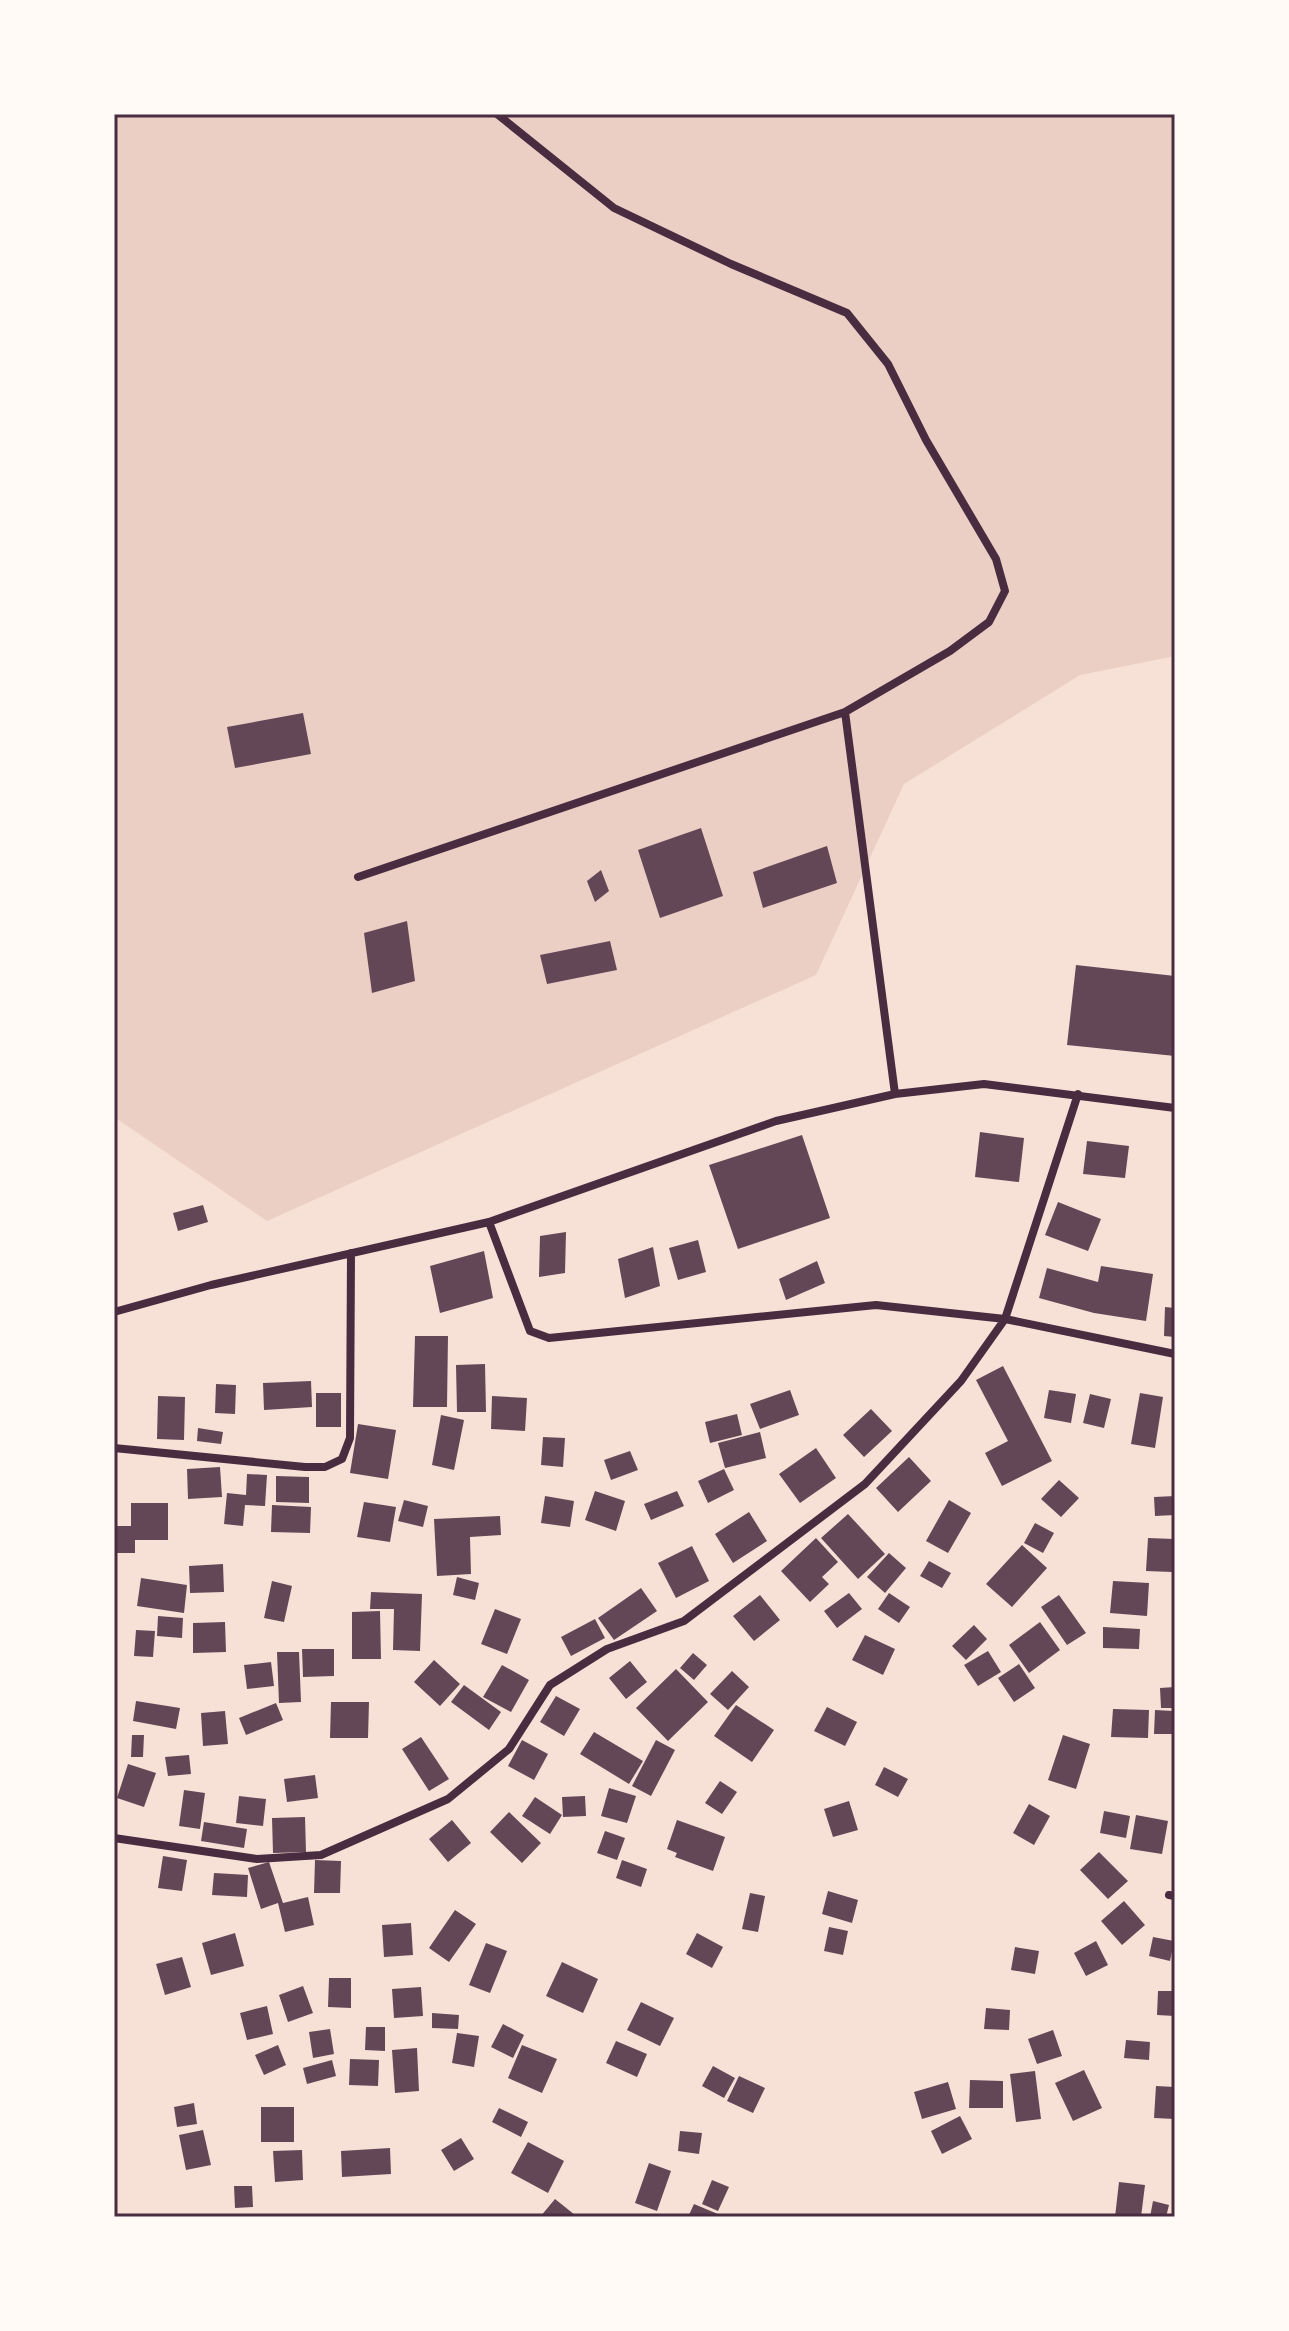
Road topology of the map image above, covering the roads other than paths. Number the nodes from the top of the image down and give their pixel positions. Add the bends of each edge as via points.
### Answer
1 (497, 114) edge
2 (845, 712) junction
3 (358, 877) dead end
4 (895, 1094) junction
5 (1078, 1094) junction
6 (1175, 1108) edge
7 (489, 1222) junction
8 (351, 1253) junction
9 (114, 1312) edge
10 (1005, 1319) junction
11 (1175, 1354) edge
12 (114, 1448) edge
13 (114, 1838) edge

1 - 2 street via 614,208 847,313 888,364 996,559 1005,591 989,622
2 - 3 street
2 - 4 street
4 - 5 street via 984,1084
4 - 7 street via 776,1121
5 - 6 street
5 - 10 street
7 - 8 street
7 - 10 street via 530,1331 549,1338 876,1305
8 - 9 street
8 - 12 street via 350,1438 342,1459 325,1467 305,1467
10 - 11 street
10 - 13 street via 961,1381 865,1484 684,1621 607,1649 550,1685 509,1749 448,1799 321,1855 257,1859

